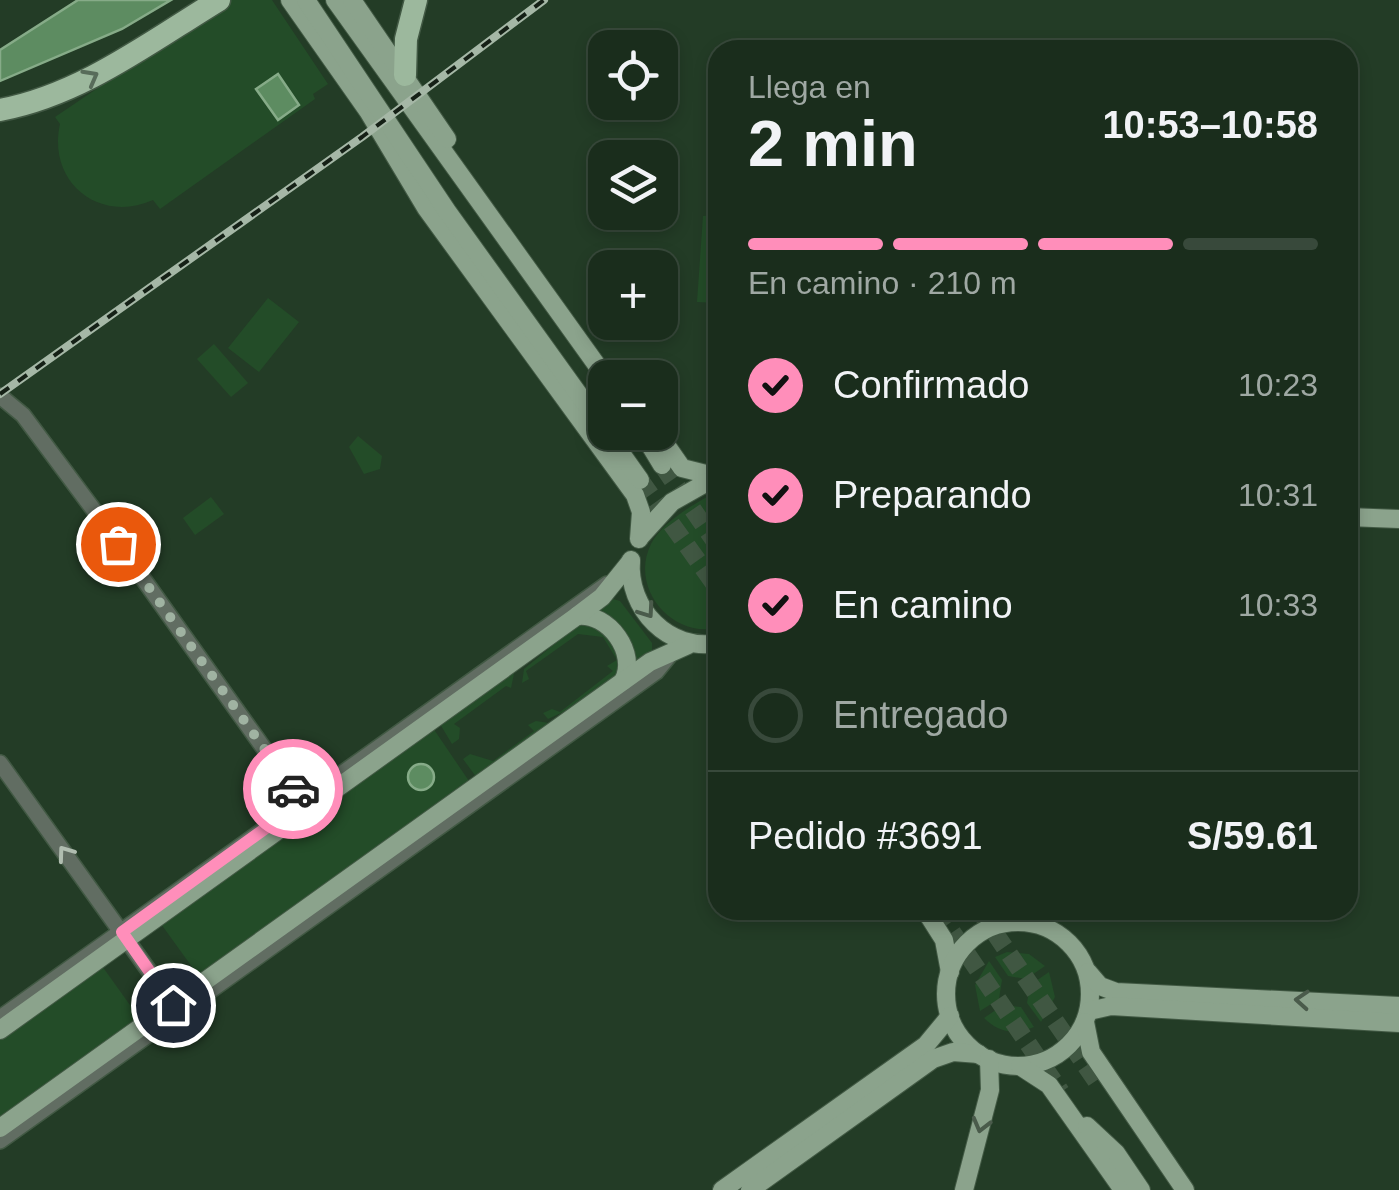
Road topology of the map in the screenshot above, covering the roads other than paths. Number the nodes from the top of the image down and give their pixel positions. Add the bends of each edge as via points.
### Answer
1 (220, 0) edge
2 (334, 0) edge
3 (352, 0) edge
4 (416, 0) edge
5 (296, 1) edge
6 (404, 75) junction
7 (0, 110) edge
8 (446, 138) junction
9 (451, 162) junction
10 (480, 183) junction
11 (593, 360) edge
12 (607, 360) edge
13 (0, 396) edge
14 (588, 407) edge
15 (619, 450) edge
16 (653, 450) edge
17 (670, 450) edge
18 (662, 465) tunnel mouth
19 (708, 474) edge
20 (640, 480) tunnel mouth
21 (708, 481) edge
22 (1358, 517) edge
23 (1399, 519) edge
24 (639, 539) junction
25 (631, 560) junction
26 (616, 580) junction
27 (578, 616) junction
28 (707, 646) edge
29 (669, 656) junction
30 (623, 682) junction
31 (0, 763) edge
32 (305, 806) junction
33 (931, 920) edge
34 (1006, 920) edge
35 (1009, 922) junction
36 (125, 936) junction
37 (1086, 967) junction
38 (950, 972) junction
39 (1399, 1006) edge
40 (176, 1009) junction
41 (950, 1016) junction
42 (1087, 1016) junction
43 (0, 1018) edge
44 (1399, 1022) edge
45 (0, 1030) edge
46 (984, 1057) junction
47 (1019, 1066) junction
48 (1100, 1088) tunnel mouth
49 (1070, 1106) tunnel mouth
50 (0, 1128) edge
51 (0, 1141) edge
52 (722, 1190) edge
53 (750, 1190) edge
54 (964, 1190) edge
55 (1123, 1190) edge
56 (1141, 1190) edge
57 (1170, 1190) edge
58 (1185, 1190) edge

7 -> 1 highway via 85,82
2 - 9 main road
3 - 6 main road
4 - 6 highway
5 - 14 main road
5 - 24 main road via 426,208 634,496 641,512
6 - 8 main road
8 - 9 main road
8 - 10 main road
9 - 10 main road
9 - 11 main road
10 - 12 main road
13 - 32 street via 28,422
15 - 20 main road
16 - 18 main road
17 - 19 main road via 682,468
21 - 24 main road via 672,502
22 - 23 main road
24 - 25 main road
25 - 26 main road
25 -> 28 main road via 640,604 669,636
26 - 27 main road
26 - 32 street
27 - 30 main road via 590,616 616,636 629,668
27 - 32 main road
28 - 29 main road
29 - 30 main road
29 - 40 street via 484,798
30 - 40 main road
36 -> 31 street
32 - 36 main road
33 - 38 main road via 944,940
34 - 35 main road
35 - 37 main road via 1053,930
35 - 38 main road via 972,938
36 - 40 street
36 - 43 street
36 - 45 main road
39 -> 37 main road via 1116,992 1098,984
37 - 42 main road
38 - 41 main road
40 - 50 main road
40 - 51 street
41 - 46 main road
41 - 52 main road via 926,1046
42 - 44 main road via 1111,1006
42 - 47 main road via 1059,1053
42 - 58 main road via 1091,1052
46 - 47 main road
46 - 53 main road via 953,1052 933,1059
46 -> 54 main road via 990,1090
47 - 55 main road via 1049,1085
48 - 57 main road
49 - 56 main road

